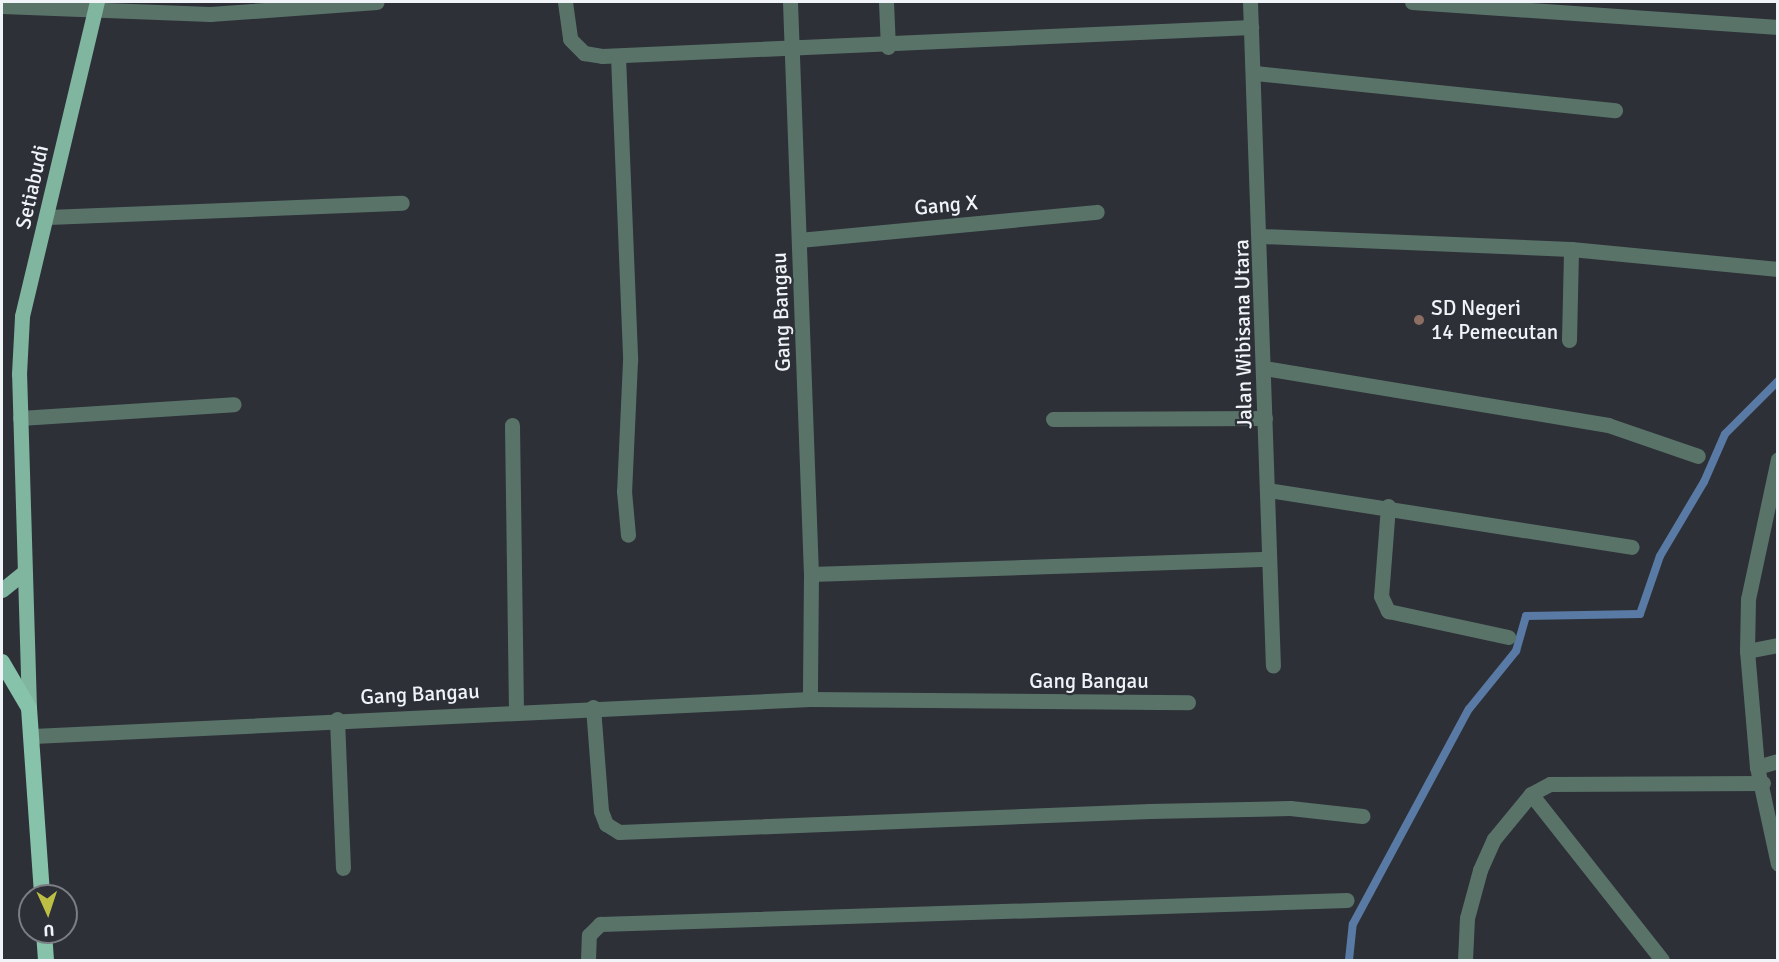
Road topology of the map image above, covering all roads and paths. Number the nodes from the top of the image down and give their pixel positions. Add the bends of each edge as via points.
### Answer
1 (377, 2) edge
2 (565, 2) edge
3 (790, 2) edge
4 (886, 2) edge
5 (1250, 2) edge
6 (1412, 2) edge
7 (2, 6) edge
8 (96, 7) edge
9 (1251, 27) junction
10 (1778, 27) edge
11 (888, 47) junction
12 (792, 48) junction
13 (618, 56) junction
14 (1255, 73) junction
15 (1615, 110) dead end
16 (402, 203) dead end
17 (1097, 212) dead end
18 (48, 217) junction
19 (1261, 236) junction
20 (799, 240) junction
21 (1571, 249) junction
22 (1778, 269) edge
23 (1569, 340) dead end
24 (1264, 368) junction
25 (234, 404) dead end
26 (20, 418) junction
27 (1265, 418) junction
28 (1053, 419) dead end
29 (512, 425) dead end
30 (1698, 456) dead end
31 (1778, 459) edge
32 (1775, 476) edge
33 (1268, 489) junction
34 (1388, 506) junction
35 (628, 536) dead end
36 (1632, 547) dead end
37 (1269, 560) junction
38 (24, 572) junction
39 (811, 573) junction
40 (2, 590) edge
41 (1508, 637) dead end
42 (1778, 645) edge
43 (1747, 651) junction
44 (2, 662) edge
45 (1273, 666) dead end
46 (810, 699) junction
47 (1188, 702) dead end
48 (593, 707) junction
49 (29, 708) junction
50 (516, 710) junction
51 (337, 719) junction
52 (33, 736) junction
53 (1778, 761) edge
54 (1757, 766) junction
55 (1763, 783) junction
56 (1531, 794) junction
57 (1363, 816) dead end
58 (1778, 864) edge
59 (343, 868) dead end
60 (41, 884) edge
61 (1347, 900) dead end
62 (45, 944) edge
63 (46, 960) edge
64 (588, 960) edge
65 (1465, 960) edge
66 (1662, 960) edge

1 - 8 street via 210,14
2 - 13 street via 568,33 577,47 584,53
3 - 12 street, Gang Bangau
4 - 11 street
5 - 9 street, Jalan Wibisana Utara
6 - 10 street
7 - 8 street
8 - 18 main road, Setiabudi
9 - 11 street
9 - 14 street, Jalan Wibisana Utara
11 - 12 street
12 - 13 street
12 - 20 street, Gang Bangau
13 - 35 street via 630,361 624,491
14 - 15 street
14 - 19 street, Jalan Wibisana Utara
16 - 18 street
17 - 20 street, Gang X
18 - 26 main road, Setiabudi via 22,315
19 - 21 street
19 - 24 street, Jalan Wibisana Utara
20 - 39 street, Gang Bangau
21 - 22 street
21 - 23 street
24 - 27 street, Jalan Wibisana Utara
24 - 30 street via 1608,425
25 - 26 street
26 - 38 main road, Setiabudi
27 - 28 street
27 - 33 street, Jalan Wibisana Utara
29 - 50 street
31 - 32 street
32 - 43 street via 1748,599
33 - 34 street
33 - 37 street, Jalan Wibisana Utara
34 - 36 street
34 - 41 street via 1381,596 1388,611
37 - 39 street
37 - 45 street, Jalan Wibisana Utara
38 - 40 main road
38 - 49 main road, Setiabudi
39 - 46 street, Gang Bangau
42 - 43 street
43 - 54 street
44 - 49 highway
46 - 47 street, Gang Bangau
46 - 48 street, Gang Bangau
48 - 50 street, Gang Bangau
48 - 57 street via 601,811 606,824 619,832 1150,811 1290,808
49 - 52 highway
50 - 51 street, Gang Bangau
51 - 52 street, Gang Bangau
51 - 59 street
52 - 60 highway
53 - 54 street
54 - 55 street
55 - 56 street via 1550,784
55 - 58 street
56 - 65 street via 1494,839 1480,870 1467,918
56 - 66 street
61 - 64 street via 600,924 589,934
62 - 63 highway

